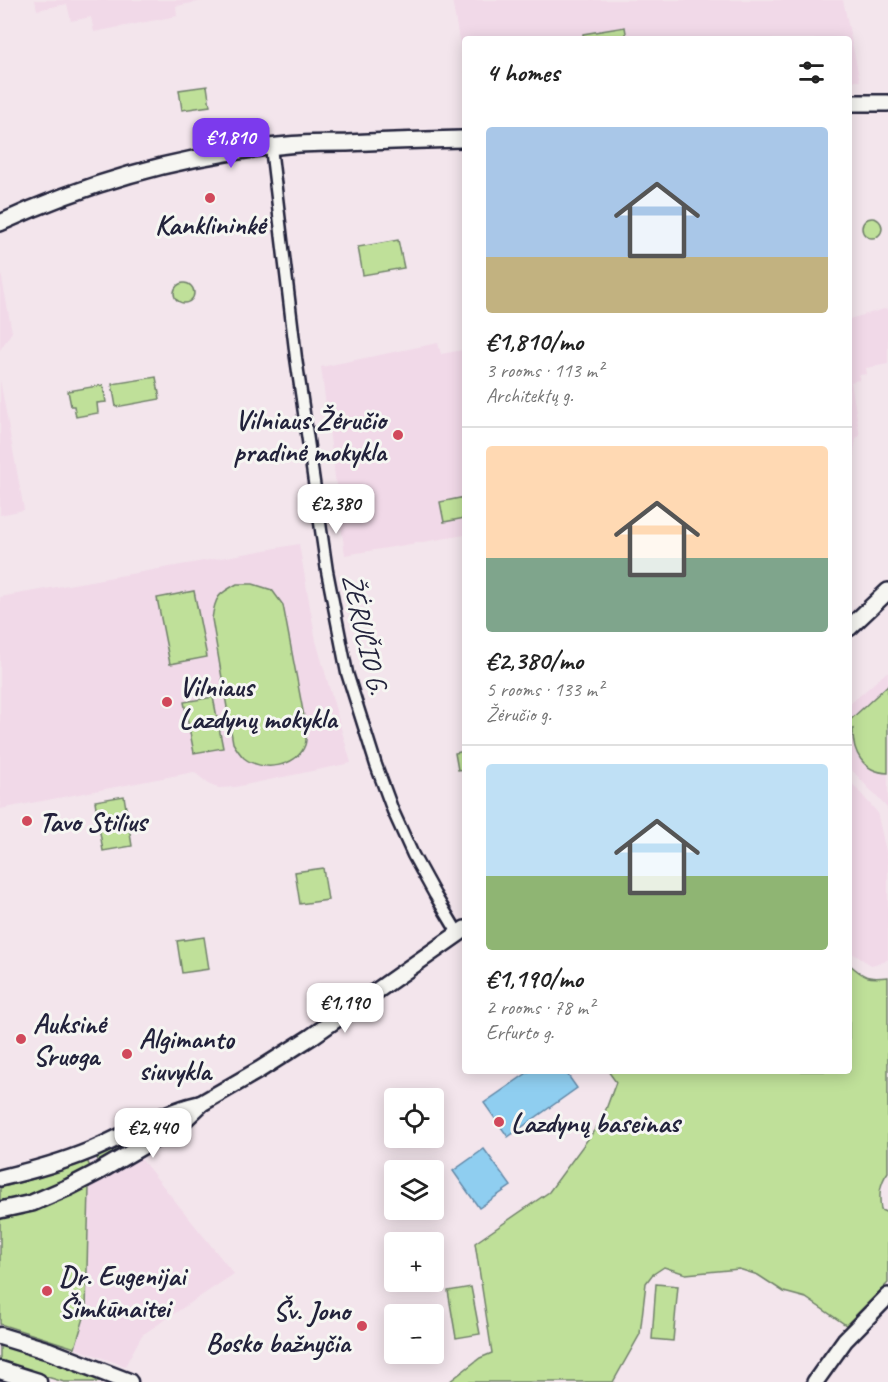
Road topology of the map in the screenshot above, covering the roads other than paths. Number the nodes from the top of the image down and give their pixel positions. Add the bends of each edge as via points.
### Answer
1 (852, 103) edge
2 (888, 103) edge
3 (462, 139) edge
4 (271, 147) junction
5 (0, 223) edge
6 (888, 591) edge
7 (852, 625) edge
8 (462, 931) edge
9 (202, 1103) junction
10 (0, 1178) edge
11 (0, 1210) edge
12 (888, 1296) edge
13 (0, 1336) edge
14 (0, 1370) edge
15 (0, 1380) edge
16 (32, 1380) edge
17 (129, 1382) edge
18 (815, 1382) edge

1 - 2 street
3 - 4 street
4 - 5 street via 217,154 118,178
4 - 8 street, ŽĖRUČIO G. via 312,470 327,572 348,673 393,812 435,895
6 - 7 street
8 - 9 street via 311,1037
9 - 10 street via 152,1120 89,1151
9 - 11 street via 179,1125 98,1173 32,1203
12 - 18 street via 846,1340
13 - 17 main road
14 - 16 main road
15 - 16 main road

